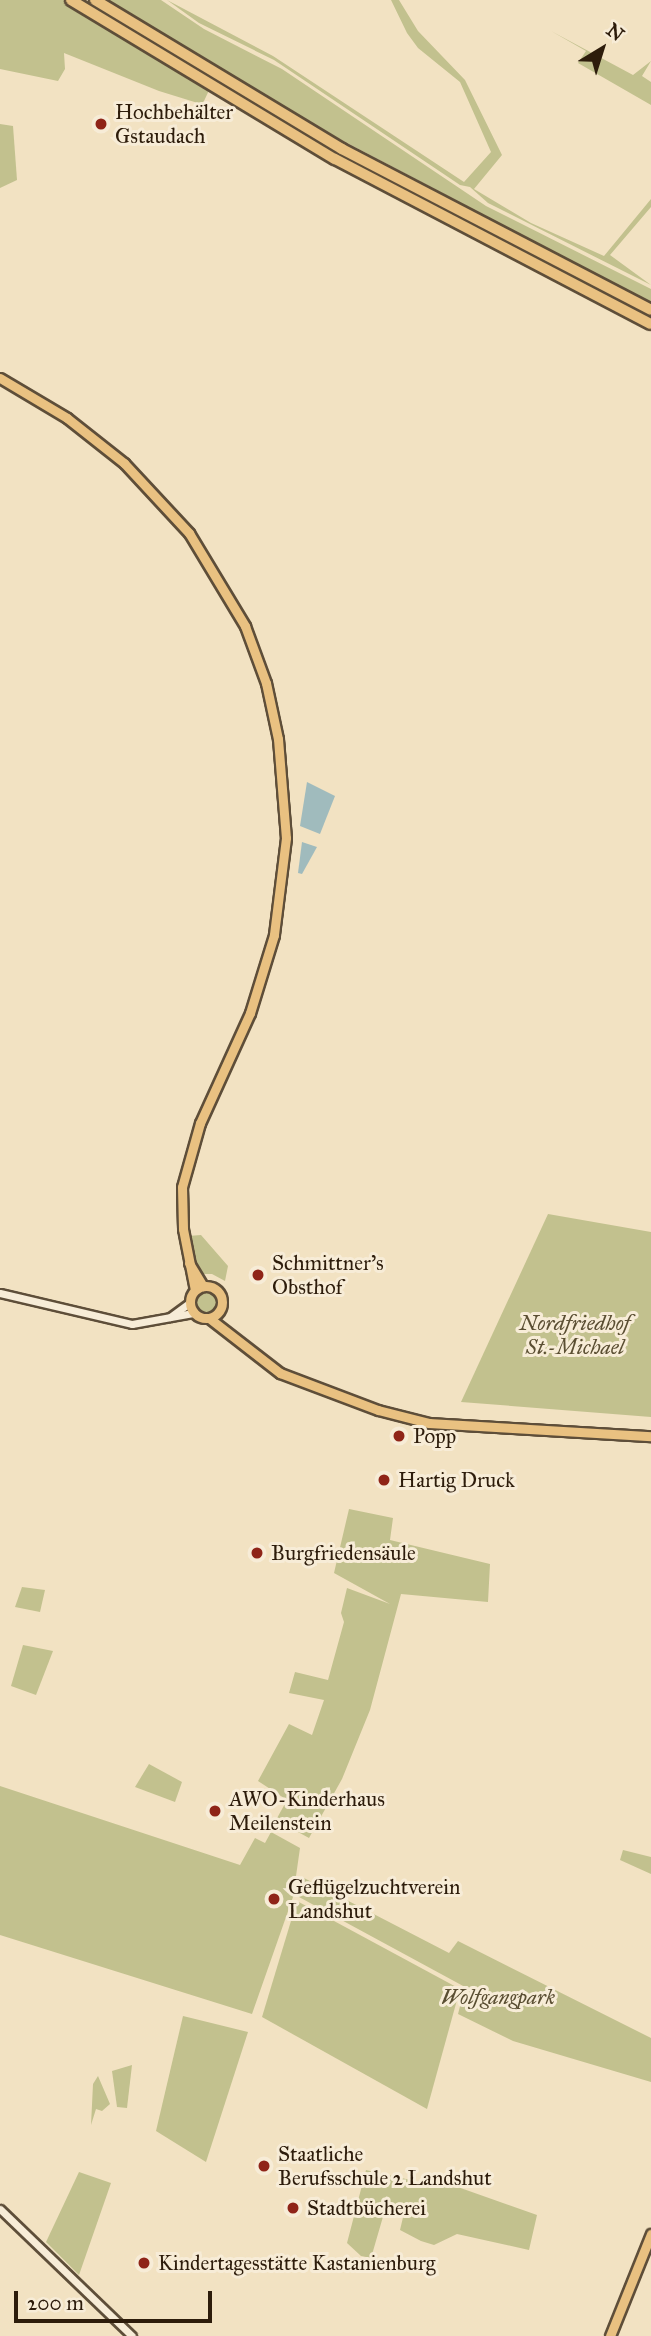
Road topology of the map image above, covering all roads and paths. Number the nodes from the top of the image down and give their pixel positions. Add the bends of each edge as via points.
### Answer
1 (71, 0) edge
2 (95, 0) edge
3 (651, 310) edge
4 (651, 324) edge
5 (0, 378) edge
6 (199, 1288) junction
7 (0, 1293) edge
8 (191, 1308) junction
9 (213, 1316) junction
10 (651, 1436) edge
11 (0, 2209) edge
12 (651, 2234) edge
13 (132, 2336) edge
14 (610, 2336) edge

1 - 4 highway via 335,159
2 - 3 highway via 342,149
5 - 6 main road via 66,418 148,484 189,533 245,626 266,683 285,814 281,898 257,995 191,1151 181,1204 188,1261
6 - 8 main road
6 - 9 main road via 220,1293
7 - 8 street via 121,1322 166,1320
8 - 9 main road
9 - 10 main road via 270,1367 315,1387 429,1423
11 - 13 street
12 - 14 main road

